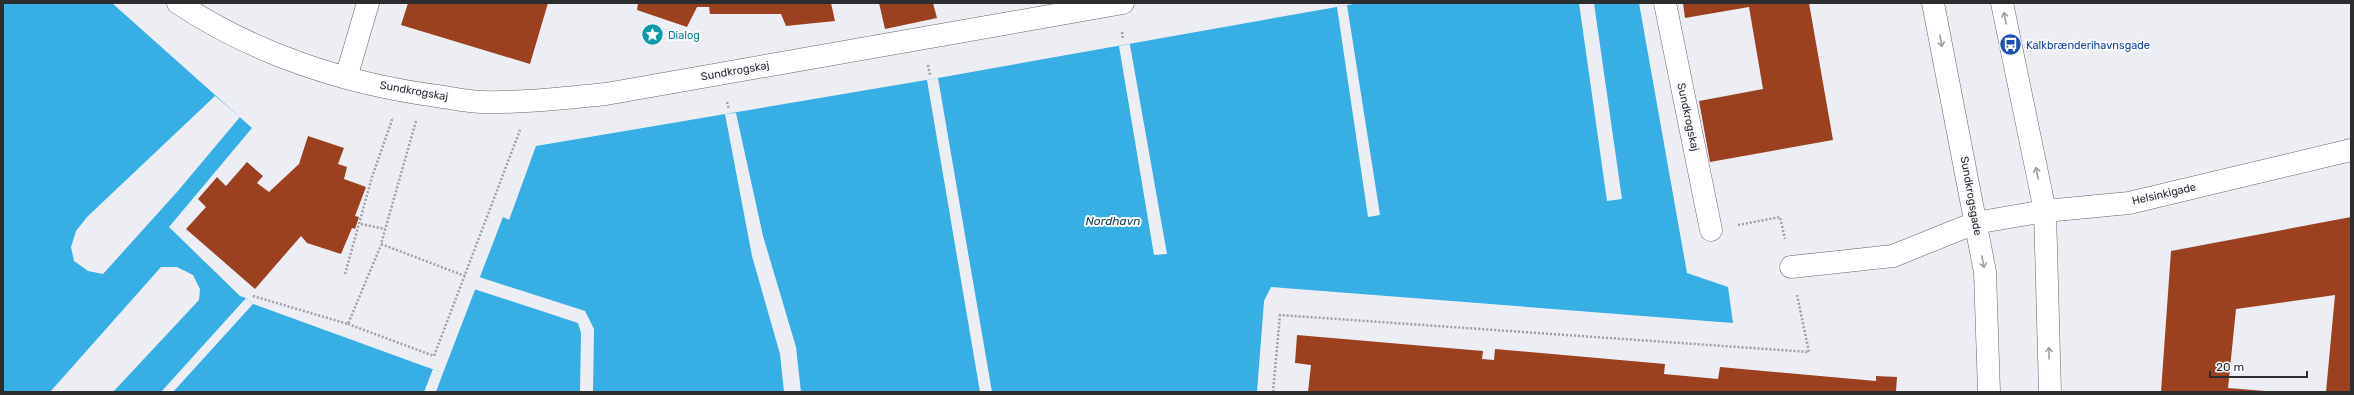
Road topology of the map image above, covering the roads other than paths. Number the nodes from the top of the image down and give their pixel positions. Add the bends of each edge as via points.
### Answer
1 (178, 3) edge
2 (368, 3) edge
3 (1122, 3) edge
4 (1665, 3) edge
5 (1933, 3) edge
6 (2002, 3) edge
7 (346, 78) junction
8 (2351, 150) edge
9 (2045, 211) junction
10 (1975, 223) junction
11 (1711, 230) road end
12 (1791, 267) road end
13 (1989, 392) edge
14 (2050, 392) edge

1 - 7 street, Sundkrogskaj via 210,24 257,47
2 - 7 street
3 - 7 street, Sundkrogskaj via 606,94 531,101 481,102 424,94
4 - 11 street, Sundkrogskaj
5 -> 10 street, Sundkrogsgade
9 -> 6 street
8 - 9 street, Helsinkigade via 2129,203
9 - 10 street, Helsinkigade
14 -> 9 street
10 - 12 street, Helsinkigade via 1893,256
10 -> 13 street, Sundkrogsgade via 1985,272

